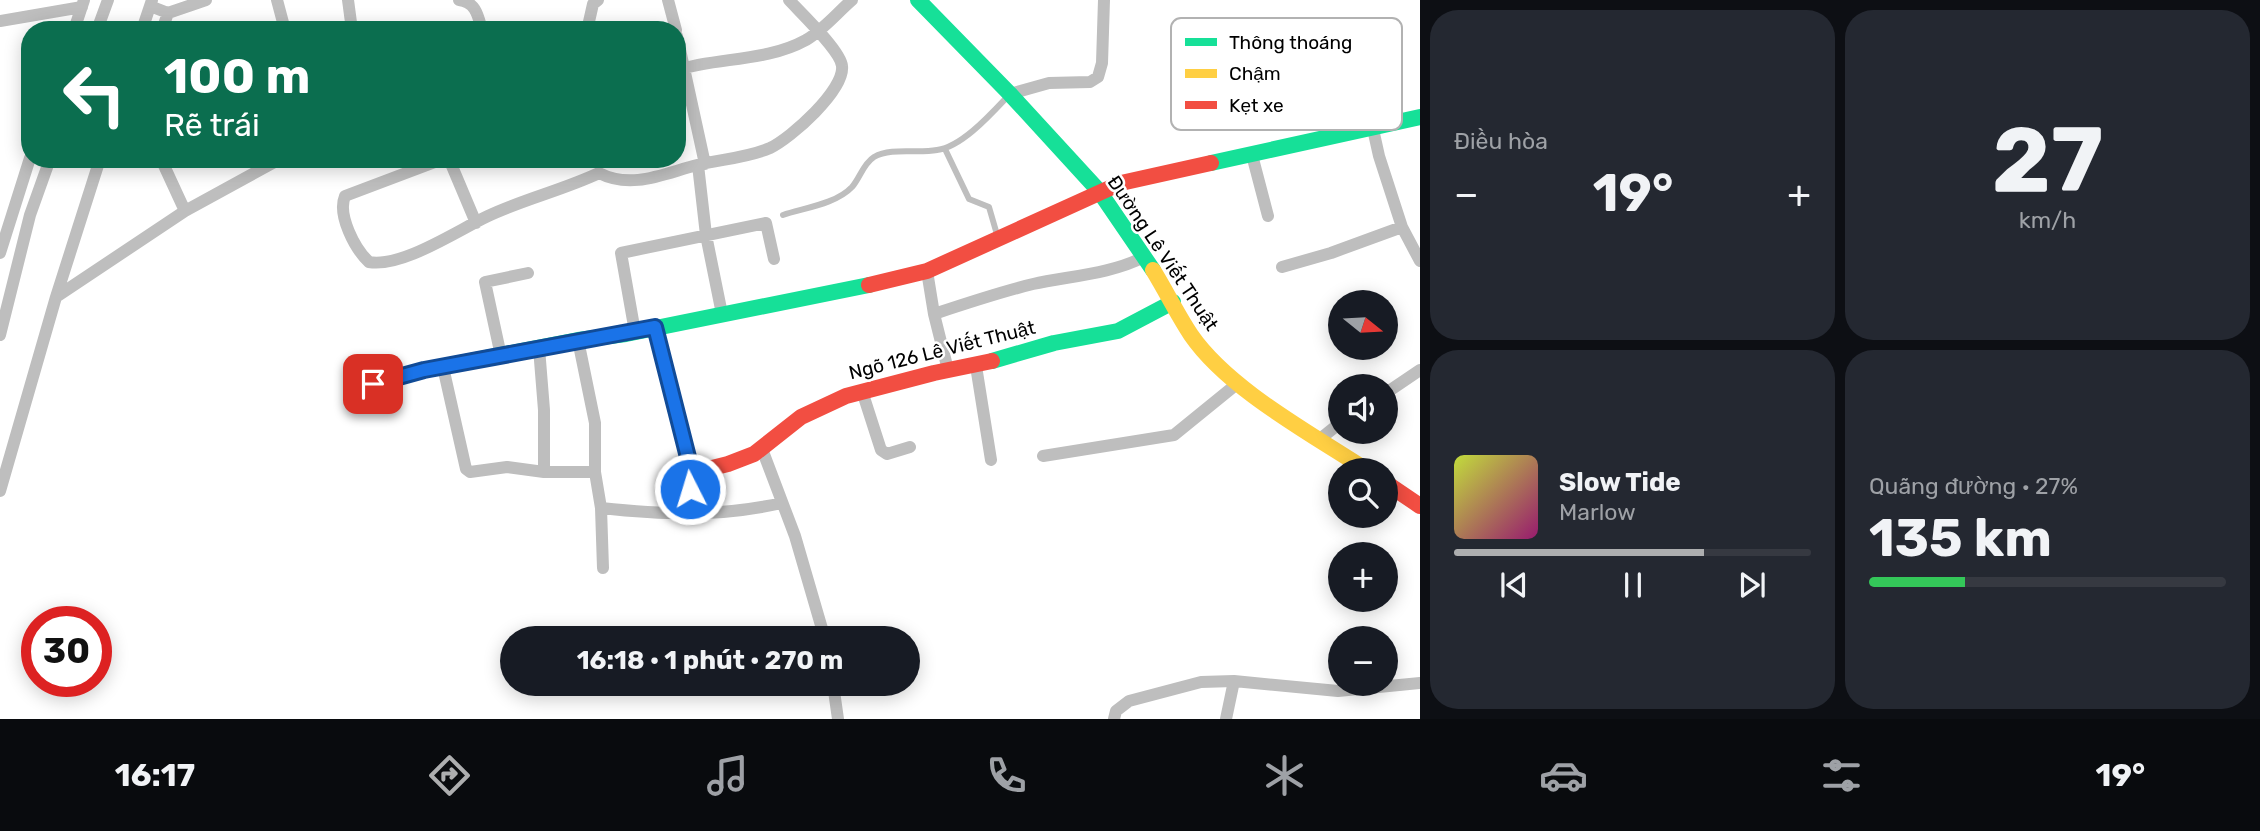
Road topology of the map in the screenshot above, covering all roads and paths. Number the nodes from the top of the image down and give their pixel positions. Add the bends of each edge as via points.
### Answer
1 (206, 0) edge
2 (277, 0) edge
3 (348, 0) edge
4 (459, 0) edge
5 (598, 0) edge
6 (668, 0) edge
7 (789, 0) edge
8 (852, 0) edge
9 (918, 0) edge
10 (1104, 0) edge
11 (83, 3) edge
12 (151, 3) edge
13 (168, 13) junction
14 (0, 20) edge
15 (77, 21) edge
16 (145, 21) edge
17 (165, 21) edge
18 (283, 21) edge
19 (351, 21) edge
20 (479, 21) edge
21 (589, 21) edge
22 (674, 21) edge
23 (817, 32) junction
24 (686, 68) edge
25 (686, 93) edge
26 (1010, 94) junction
27 (1420, 117) edge
28 (1402, 122) edge
29 (1368, 130) edge
30 (1373, 130) edge
31 (945, 149) junction
32 (1252, 155) junction
33 (701, 164) junction
34 (27, 168) edge
35 (97, 168) edge
36 (165, 168) edge
37 (264, 168) edge
38 (420, 168) edge
39 (453, 168) edge
40 (598, 168) edge
41 (599, 173) junction
42 (1099, 191) junction
43 (185, 211) junction
44 (783, 215) dead end
45 (1268, 216) dead end
46 (477, 223) junction
47 (1402, 227) junction
48 (706, 235) junction
49 (998, 239) junction
50 (0, 253) edge
51 (1144, 257) junction
52 (774, 259) dead end
53 (1420, 261) edge
54 (1282, 267) dead end
55 (927, 271) junction
56 (527, 273) dead end
57 (55, 297) junction
58 (1173, 302) junction
59 (722, 314) junction
60 (934, 314) junction
61 (655, 327) junction
62 (635, 332) junction
63 (578, 340) junction
64 (538, 348) junction
65 (501, 356) junction
66 (976, 366) junction
67 (443, 367) junction
68 (948, 370) junction
69 (1420, 370) edge
70 (1238, 383) junction
71 (373, 384) dead end
72 (1398, 385) edge
73 (862, 391) junction
74 (1328, 433) edge
75 (1320, 439) junction
76 (910, 447) dead end
77 (762, 449) junction
78 (1043, 456) dead end
79 (1348, 458) edge
80 (991, 460) dead end
81 (544, 472) junction
82 (595, 472) junction
83 (692, 473) junction
84 (0, 491) edge
85 (1398, 491) edge
86 (782, 503) junction
87 (1420, 506) edge
88 (601, 508) junction
89 (683, 514) junction
90 (603, 568) dead end
91 (821, 626) edge
92 (1234, 681) junction
93 (1420, 683) edge
94 (835, 696) edge
95 (838, 719) edge
96 (1114, 719) edge
97 (1226, 719) edge

1 - 13 street
2 - 18 street
3 - 19 street
4 - 20 street via 470,2
5 - 21 street
6 - 22 street
7 - 23 street
8 - 23 street
9 - 26 street, Đường Lê Viết Thuật
10 - 26 street via 1098,77
11 - 14 street
11 - 15 street
12 - 13 street
12 - 16 street
13 - 17 street
23 - 24 street via 772,53
23 - 33 street via 842,62 841,76 829,95 772,147
25 - 33 street
26 - 31 lane
26 - 42 street, Đường Lê Viết Thuật
27 - 28 street
29 - 32 street
30 - 47 street
31 - 44 lane via 878,155 839,197
31 - 49 lane via 969,199 989,206
32 - 42 street
32 - 45 street
33 - 41 street via 641,180
33 - 48 street
34 - 50 street
35 - 57 street
36 - 43 street
37 - 43 street
38 - 46 street via 345,197 343,211 369,262 383,263
39 - 46 street
40 - 41 street
41 - 46 street
42 - 49 street
42 - 51 street, Đường Lê Viết Thuật
43 - 57 street
47 - 53 street
47 - 54 street
48 - 52 street via 766,223
48 - 59 street
48 - 62 street via 621,253
49 - 55 street
51 - 58 street, Đường Lê Viết Thuật
51 - 60 street via 1122,267 1030,285
55 - 59 street
55 - 60 street
56 - 65 street via 485,282
57 - 84 street
58 - 66 street, Ngõ 126 Lê Viết Thuật via 1118,331 1054,343
58 - 70 street, Đường Lê Viết Thuật via 1191,335
59 - 61 street
60 - 68 street
61 - 62 street
61 - 83 street
62 - 63 street
63 - 64 street
63 - 82 street via 595,423
64 - 65 street
64 - 81 street
65 - 67 street
66 - 68 street, Ngõ 126 Lê Viết Thuật
66 - 80 street
67 - 71 street
67 - 81 street via 466,469 507,467
68 - 73 street, Ngõ 126 Lê Viết Thuật
69 - 72 street
70 - 75 street, Đường Lê Viết Thuật
70 - 78 street via 1174,435
73 - 76 street via 881,450 887,454
73 - 77 street, Ngõ 126 Lê Viết Thuật via 801,417
74 - 75 street
75 - 79 street, Đường Lê Viết Thuật
77 - 83 street, Ngõ 126 Lê Viết Thuật
77 - 86 street
81 - 82 street
82 - 88 street
83 - 89 street
85 - 87 street
86 - 89 street via 735,512
86 - 91 street via 807,570
88 - 89 street
88 - 90 street
92 - 93 street via 1338,691
92 - 96 street via 1201,682 1129,701 1116,711
92 - 97 street
94 - 95 street

